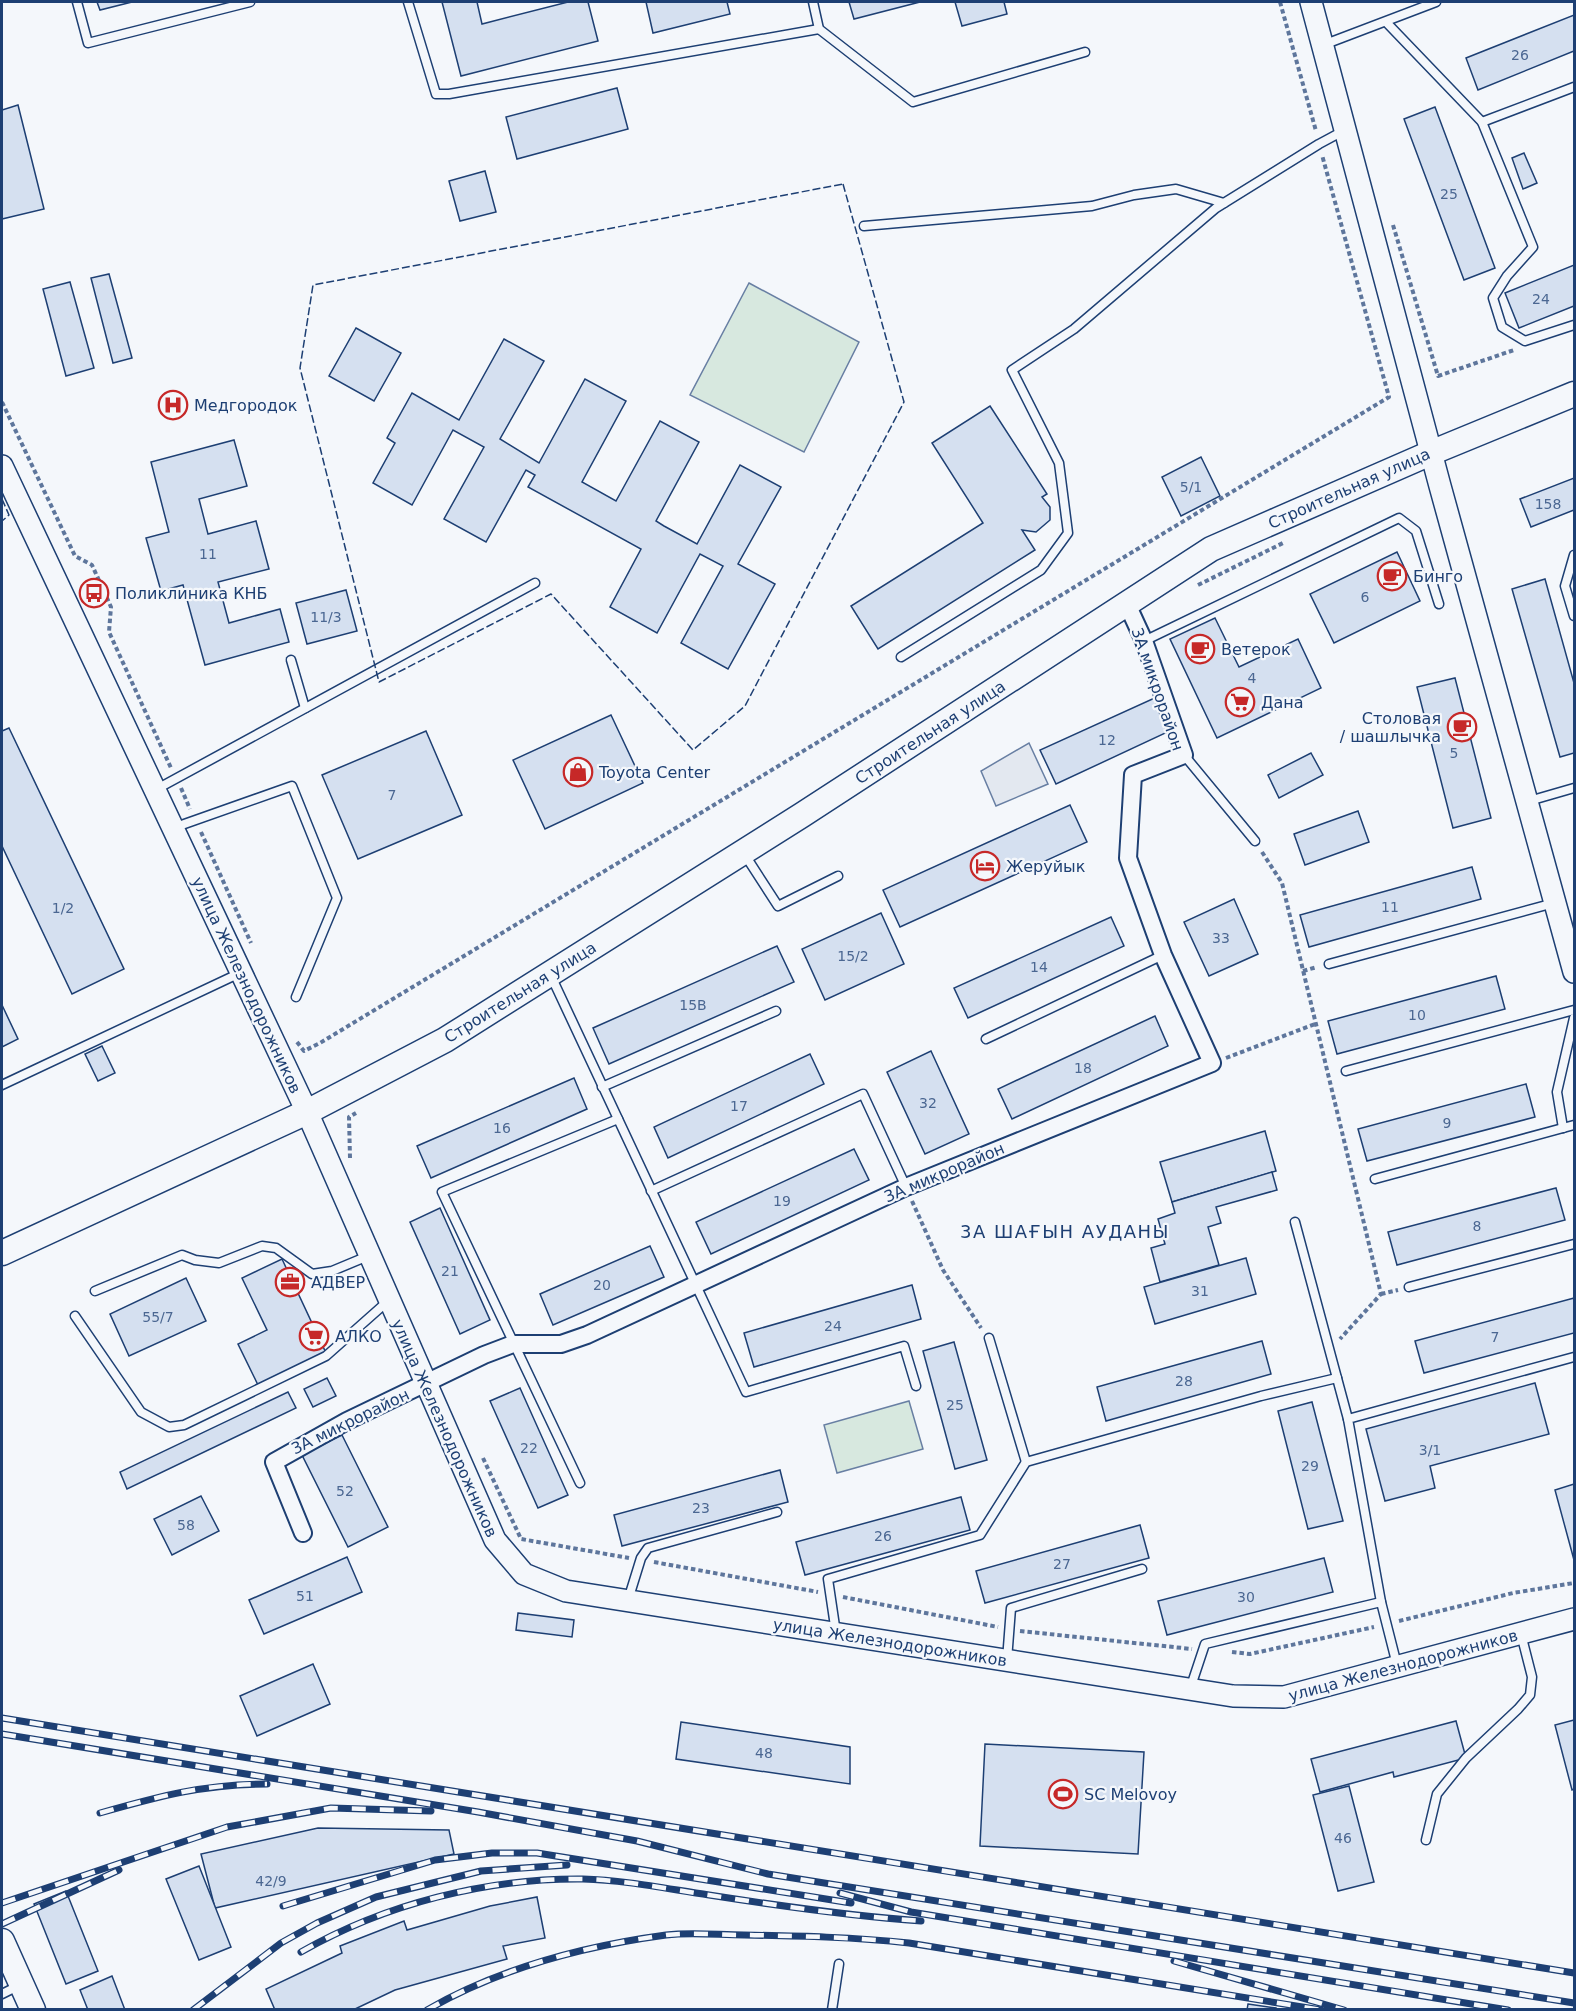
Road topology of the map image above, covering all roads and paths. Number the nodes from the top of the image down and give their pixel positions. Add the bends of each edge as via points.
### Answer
1 (77, 2) edge
2 (250, 2) edge
3 (408, 2) edge
4 (813, 2) edge
5 (1280, 2) edge
6 (1311, 2) edge
7 (1436, 2) edge
8 (1386, 22) junction
9 (819, 29) junction
10 (1323, 45) junction
11 (1085, 52) dead end
12 (1575, 87) edge
13 (1482, 122) junction
14 (1346, 130) junction
15 (1319, 144) junction
16 (1224, 203) junction
17 (864, 226) dead end
18 (1575, 324) edge
19 (1522, 347) dead end
20 (1438, 376) dead end
21 (1575, 394) edge
22 (2, 402) edge
23 (1432, 452) junction
24 (2, 466) edge
25 (1289, 540) dead end
26 (1575, 555) edge
27 (535, 583) dead end
28 (1196, 586) dead end
29 (1127, 604) junction
30 (1439, 604) dead end
31 (1575, 616) edge
32 (1144, 641) junction
33 (901, 657) dead end
34 (291, 660) dead end
35 (305, 708) junction
36 (1184, 755) junction
37 (176, 778) junction
38 (1575, 788) edge
39 (154, 790) junction
40 (1527, 801) junction
41 (195, 820) junction
42 (172, 828) junction
43 (1255, 841) joint
44 (743, 852) junction
45 (838, 876) dead end
46 (1556, 903) junction
47 (253, 946) dead end
48 (1163, 955) junction
49 (1329, 964) dead end
50 (241, 972) junction
51 (1575, 972) edge
52 (550, 973) junction
53 (296, 997) dead end
54 (1575, 1010) edge
55 (776, 1011) dead end
56 (1575, 1018) edge
57 (1315, 1024) junction
58 (986, 1039) dead end
59 (296, 1041) dead end
60 (1212, 1063) junction
61 (1346, 1071) dead end
62 (2, 1085) edge
63 (602, 1087) junction
64 (359, 1111) dead end
65 (308, 1112) junction
66 (618, 1119) junction
67 (1575, 1125) edge
68 (1563, 1128) junction
69 (351, 1167) dead end
70 (1375, 1179) dead end
71 (906, 1187) junction
72 (651, 1191) junction
73 (1295, 1222) dead end
74 (1575, 1244) edge
75 (2, 1253) edge
76 (369, 1256) junction
77 (695, 1285) junction
78 (1409, 1287) dead end
79 (94, 1291) dead end
80 (388, 1300) junction
81 (75, 1316) dead end
82 (989, 1338) joint
83 (513, 1344) junction
84 (1330, 1350) junction
85 (1575, 1357) edge
86 (1337, 1378) junction
87 (425, 1385) junction
88 (916, 1386) dead end
89 (1348, 1419) junction
90 (481, 1455) dead end
91 (1026, 1462) junction
92 (580, 1483) dead end
93 (777, 1512) dead end
94 (303, 1533) dead end
95 (641, 1560) junction
96 (1142, 1569) dead end
97 (1575, 1583) edge
98 (830, 1595) junction
99 (628, 1601) junction
100 (1381, 1602) junction
101 (1575, 1619) edge
102 (1387, 1624) junction
103 (1009, 1629) junction
104 (836, 1633) junction
105 (1521, 1634) junction
106 (1203, 1650) junction
107 (1006, 1661) junction
108 (1398, 1667) junction
109 (1190, 1689) junction
110 (1426, 1840) dead end
111 (2, 1941) edge
112 (839, 1964) dead end
113 (11, 1989) edge
114 (33, 2010) edge
115 (832, 2010) edge

1 - 2 lane via 88,43
3 - 9 lane via 436,94
4 - 9 lane
5 - 15 path
6 - 10 street
7 - 8 lane
8 - 10 lane
8 - 13 lane
9 - 11 lane via 913,102
10 - 14 street
12 - 13 lane
13 - 18 lane via 1533,247 1493,298 1502,327 1525,341
14 - 15 lane
14 - 23 street
15 - 16 lane
15 - 59 path via 1389,397 320,1043 304,1051
16 - 17 lane via 1176,189 1092,206
16 - 33 lane via 1074,329 1012,370 1059,463 1068,533 1041,570
19 - 20 path
21 - 23 main road, Строительная улица
22 - 37 path via 75,556 92,565 111,607 109,632
23 - 29 main road, Строительная улица via 1211,549
23 - 40 street
24 - 39 street, улица Железнодорожников
25 - 28 path
26 - 31 lane via 1565,586
27 - 35 lane
29 - 32 street, 3А микрорайон
29 - 44 main road, Строительная улица
30 - 32 lane via 1416,531 1399,518
32 - 36 street, 3А микрорайон
34 - 35 lane
35 - 37 lane
36 - 43 lane
36 - 48 street, 3А микрорайон via 1133,775 1128,858
37 - 39 lane
37 - 41 path
38 - 40 lane
39 - 42 street, улица Железнодорожников
40 - 46 street
41 - 42 lane
41 - 47 path
41 - 53 lane via 291,786 337,898
42 - 50 street, улица Железнодорожников
43 - 57 path via 1282,883
44 - 45 lane via 778,906
44 - 52 main road, Строительная улица
46 - 49 lane
46 - 51 street
48 - 58 lane
48 - 60 street, 3А микрорайон
50 - 62 lane
50 - 65 street, улица Железнодорожников
52 - 63 lane
52 - 65 main road, Строительная улица via 445,1040
54 - 61 lane
55 - 63 lane
56 - 68 lane via 1557,1092
57 - 60 path
57 - 84 path via 1381,1294
60 - 71 street, 3А микрорайон
63 - 66 lane
64 - 69 path via 349,1117
65 - 75 main road, Строительная улица
65 - 76 street, улица Железнодорожников
66 - 72 lane
66 - 83 lane via 442,1192
67 - 68 lane
68 - 70 lane
71 - 72 lane via 863,1094
71 - 77 street, 3А микрорайон
71 - 82 path via 943,1270
72 - 77 lane
73 - 84 lane
74 - 78 lane
76 - 79 lane via 332,1271 312,1274 276,1248 262,1246 219,1263 182,1255
76 - 80 street, улица Железнодорожников
77 - 83 street, 3А микрорайон via 561,1344
77 - 88 lane via 746,1392 904,1346
80 - 81 lane via 326,1356 184,1425 169,1427 141,1412
80 - 87 street, улица Железнодорожников
82 - 91 lane
83 - 87 street, 3А микрорайон
83 - 92 lane
84 - 86 lane
85 - 89 lane
86 - 89 lane
86 - 91 lane
87 - 94 street, 3А микрорайон via 347,1421 274,1462
87 - 99 street, улица Железнодорожников via 495,1540 524,1574 566,1591
89 - 100 lane
90 - 95 path via 521,1539
91 - 98 lane via 980,1535 828,1579
93 - 95 lane via 655,1545
95 - 98 path
95 - 99 lane
96 - 103 lane via 1011,1608
97 - 102 path via 1513,1593
98 - 103 path
98 - 104 lane
99 - 104 street, улица Железнодорожников
100 - 102 lane
100 - 106 lane via 1205,1644
101 - 105 street, улица Железнодорожников
102 - 106 path via 1251,1654
102 - 108 lane
103 - 106 path
103 - 107 lane
104 - 107 street, улица Железнодорожников
105 - 108 street, улица Железнодорожников
105 - 110 lane via 1532,1677 1530,1695 1466,1758 1437,1794
106 - 109 lane
107 - 109 street, улица Железнодорожников
108 - 109 street, улица Железнодорожников via 1284,1697 1233,1696
111 - 113 main road
112 - 115 lane
113 - 114 main road

